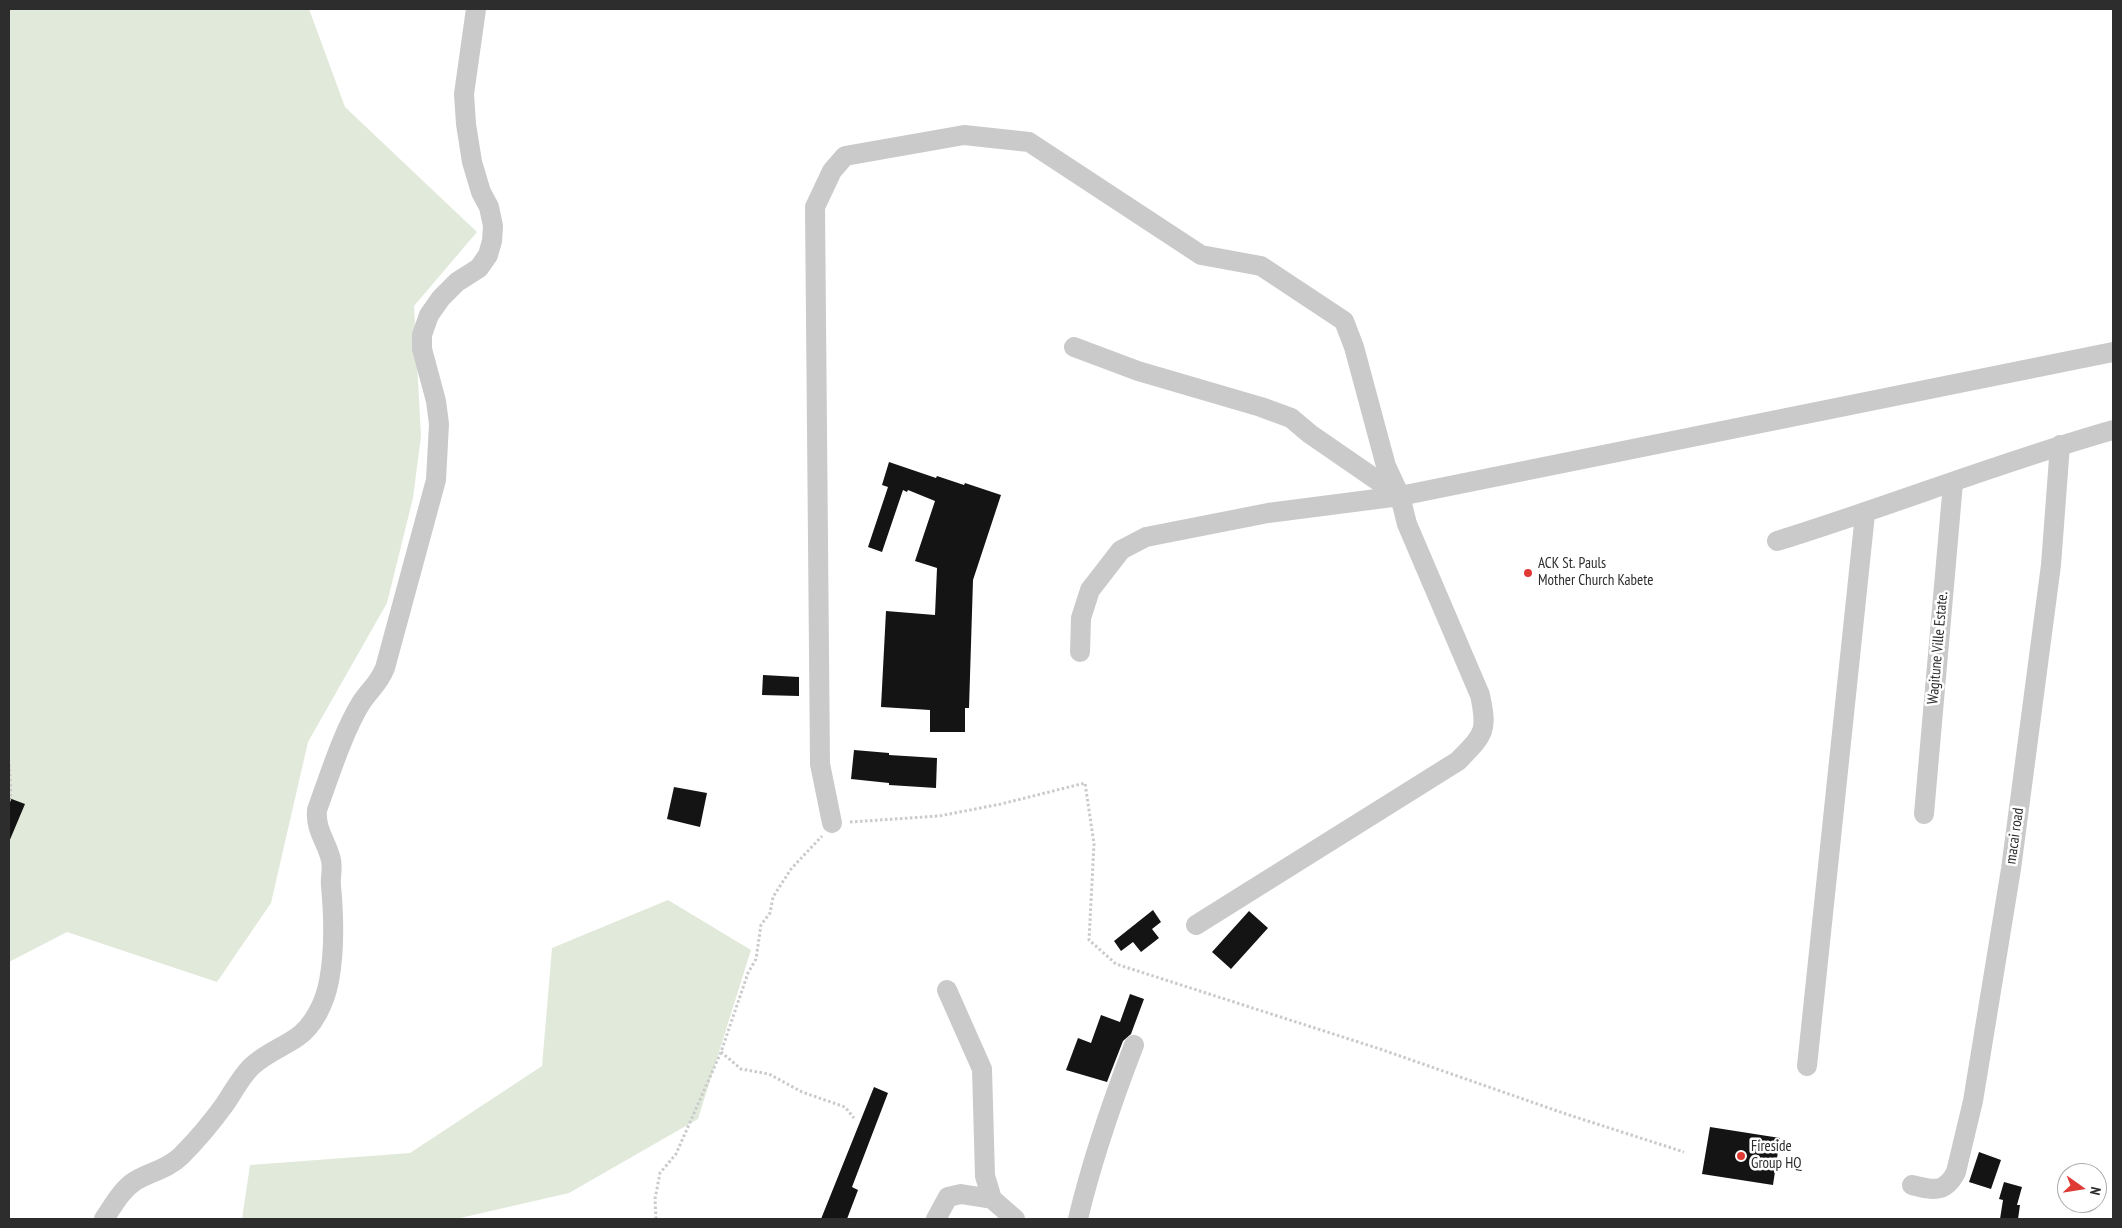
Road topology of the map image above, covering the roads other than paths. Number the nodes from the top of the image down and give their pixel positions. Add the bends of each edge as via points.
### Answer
1 (476, 9) edge
2 (1074, 347) dead end
3 (2113, 352) edge
4 (2113, 430) edge
5 (2060, 445) junction
6 (1952, 483) junction
7 (1400, 496) junction
8 (1864, 514) junction
9 (1777, 541) dead end
10 (1080, 652) dead end
11 (1924, 814) dead end
12 (832, 824) road end
13 (1196, 925) dead end
14 (947, 990) dead end
15 (1134, 1045) dead end
16 (1807, 1066) dead end
17 (1912, 1185) dead end
18 (992, 1199) junction
19 (104, 1219) edge
20 (936, 1219) edge
21 (1015, 1219) edge
22 (1078, 1219) edge

1 - 19 street via 464,94 466,124 472,162 489,207 492,241 479,268 449,289 425,326 422,349 436,401 438,424 436,480 385,668 379,682 362,703 339,749 317,810 318,830 331,860 334,909 334,936 326,993 310,1025 251,1067 224,1106 179,1158 126,1189
2 - 7 street via 1138,371 1291,418
3 - 7 street
4 - 5 street
5 - 6 street
5 - 17 street, macai road via 2051,564 2012,859 1973,1101 1952,1180 1938,1190
6 - 8 street
6 - 11 street, Wagitune Ville Estate.
7 - 10 street via 1268,513 1146,537 1121,550 1090,590 1081,618
7 - 12 street via 1386,466 1344,321 1262,266 1201,255 1029,142 964,135 845,156 832,171 815,207 820,764
7 - 13 street via 1407,524 1480,695 1485,720 1479,739 1458,761
8 - 9 street
8 - 16 street
14 - 18 street via 982,1069 986,1176
15 - 22 street via 1112,1102
18 - 20 street via 961,1194 948,1197
18 - 21 street

